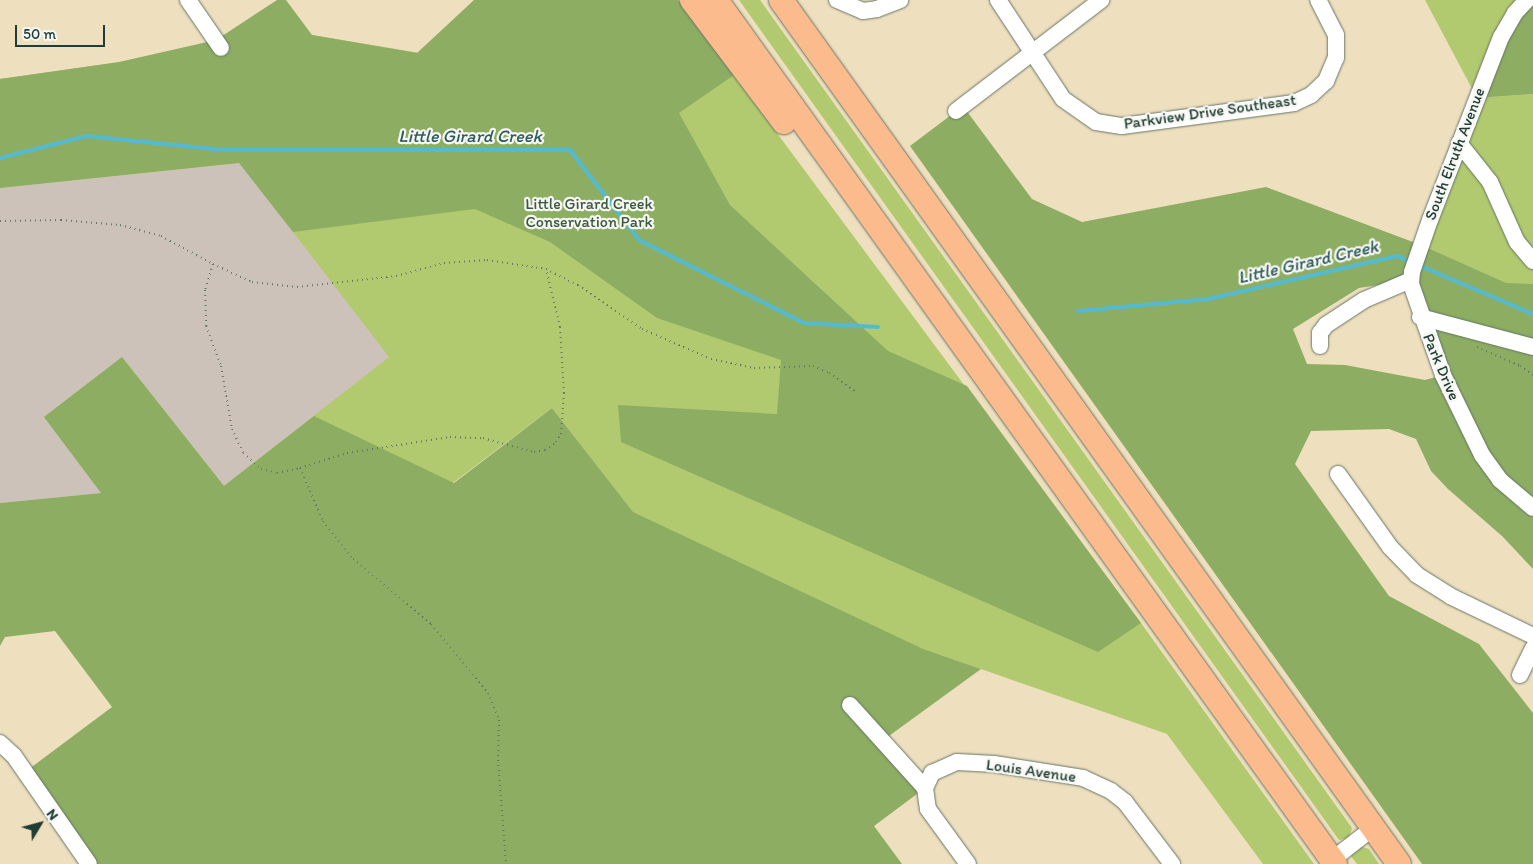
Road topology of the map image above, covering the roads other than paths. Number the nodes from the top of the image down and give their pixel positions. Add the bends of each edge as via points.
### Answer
1 (188, 0) edge
2 (692, 0) edge
3 (716, 0) edge
4 (781, 0) edge
5 (837, 0) edge
6 (900, 0) edge
7 (998, 0) edge
8 (1101, 0) edge
9 (1318, 0) edge
10 (1528, 0) edge
11 (791, 10) edge
12 (221, 48) dead end
13 (1034, 52) junction
14 (956, 112) dead end
15 (1459, 144) junction
16 (864, 207) junction
17 (1533, 261) edge
18 (1412, 276) junction
19 (1420, 317) junction
20 (1320, 346) dead end
21 (1533, 347) edge
22 (1338, 474) dead end
23 (1533, 508) edge
24 (1533, 636) edge
25 (1533, 648) edge
26 (1520, 675) dead end
27 (850, 705) dead end
28 (0, 742) edge
29 (924, 788) junction
30 (1373, 828) junction
31 (81, 861) edge
32 (1334, 862) edge
33 (968, 864) edge
34 (1172, 864) edge
35 (1399, 864) edge

1 - 12 street
2 - 16 highway via 821,171
3 - 16 highway
4 - 11 highway
5 - 6 street via 863,11
7 - 13 street, Parkview Drive Southeast
8 - 13 street
9 - 13 street, Parkview Drive Southeast via 1336,36 1336,58 1321,87 1294,103 1112,126 1096,122 1073,109 1058,93
10 - 15 street, South Elruth Avenue via 1514,13 1501,38
11 - 30 highway
13 - 14 street
15 - 17 street via 1490,182 1517,242
15 - 18 street, South Elruth Avenue
16 - 32 highway
18 - 19 street
18 - 20 street via 1364,300 1326,325 1320,333
19 - 21 street, Park Drive
19 - 23 street, Park Drive via 1443,375 1482,455 1500,480
22 - 24 street via 1390,547 1417,574 1450,596
25 - 26 street
27 - 29 street
28 - 31 street via 14,756
29 - 33 street via 928,809
29 - 34 street, Louis Avenue via 932,773 957,762 994,764 1083,778 1124,802
30 - 32 street
30 - 35 highway

